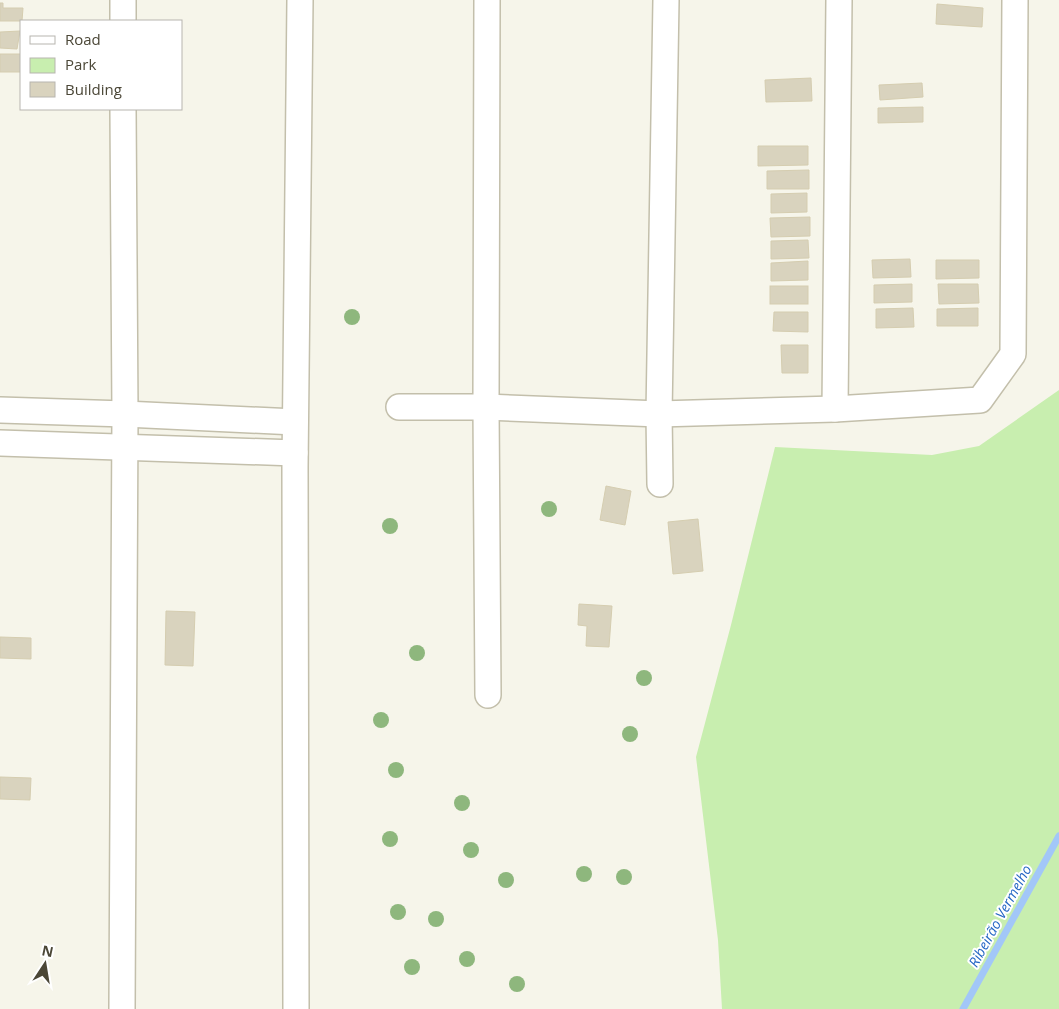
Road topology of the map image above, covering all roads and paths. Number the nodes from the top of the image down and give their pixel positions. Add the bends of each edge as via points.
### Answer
1 (122, 0) edge
2 (300, 0) edge
3 (488, 0) edge
4 (666, 0) edge
5 (839, 0) edge
6 (1015, 0) edge
7 (123, 20) edge
8 (123, 110) edge
9 (400, 407) dead end
10 (486, 408) junction
11 (834, 409) junction
12 (0, 410) edge
13 (125, 414) junction
14 (659, 414) junction
15 (295, 422) junction
16 (0, 443) edge
17 (124, 447) junction
18 (295, 453) junction
19 (660, 484) dead end
20 (488, 695) dead end
21 (122, 1009) edge
22 (296, 1009) edge

1 - 7 street
2 - 15 street
3 - 10 street
4 - 14 street
5 - 11 street
6 - 11 street via 1013,354 980,400
8 - 13 street
9 - 10 street
10 - 14 street
10 - 20 street
11 - 14 street
12 - 13 street
13 - 15 street
13 - 17 street
14 - 19 street
15 - 18 street
16 - 17 street
17 - 18 street
17 - 21 street
18 - 22 street

